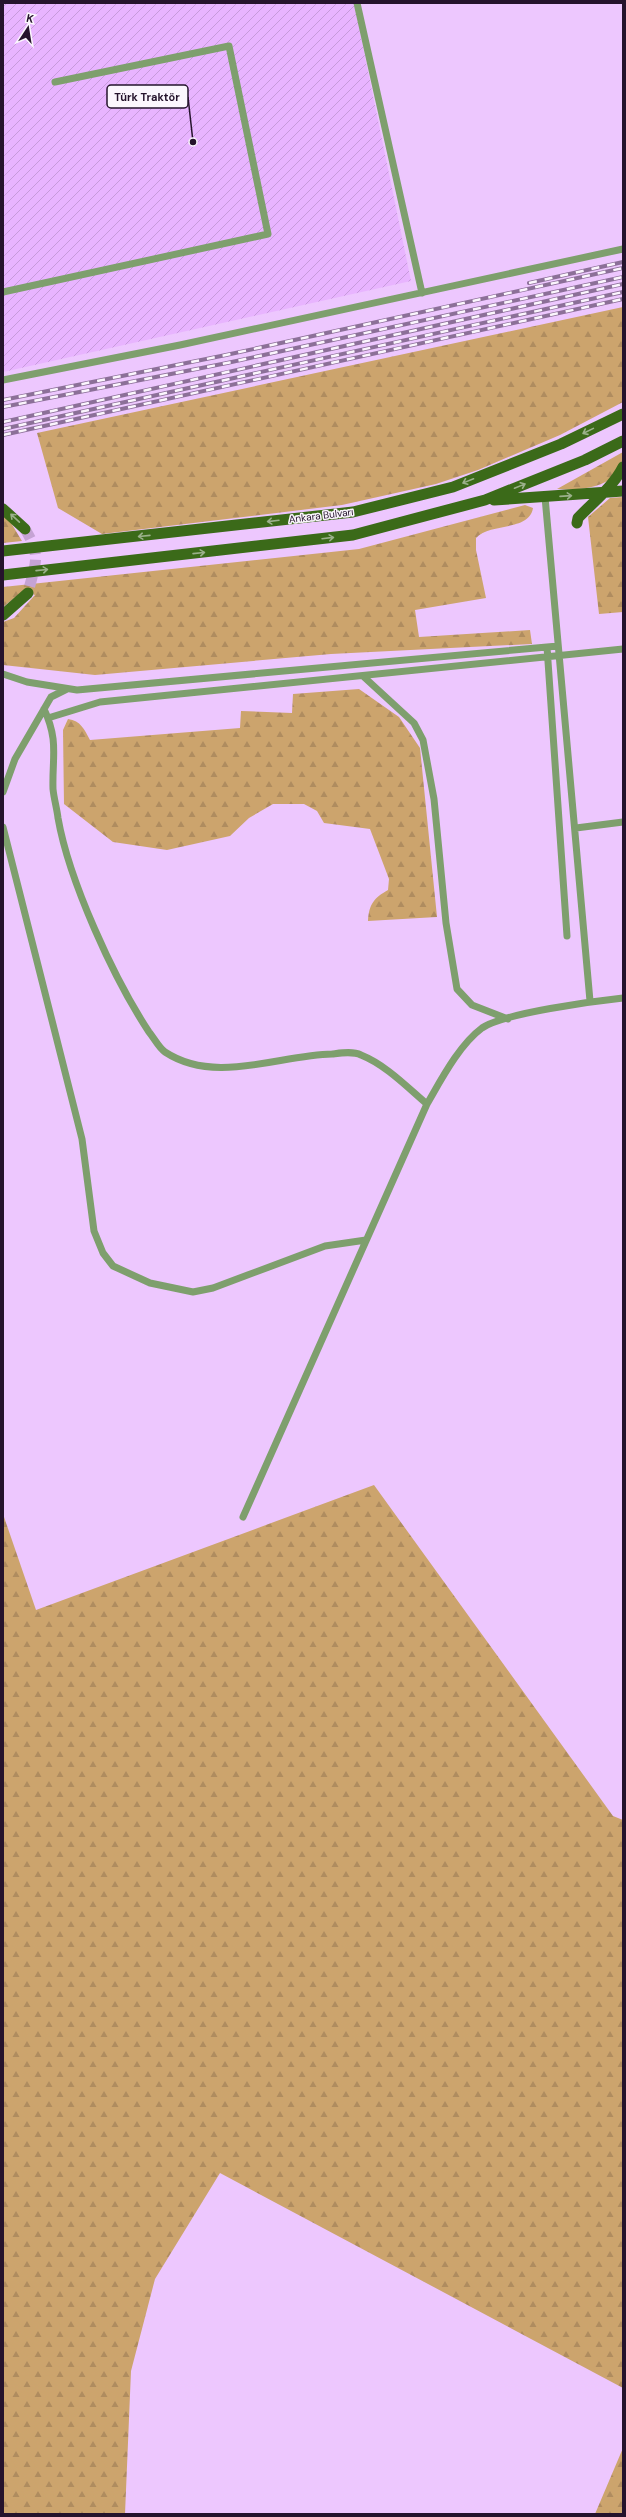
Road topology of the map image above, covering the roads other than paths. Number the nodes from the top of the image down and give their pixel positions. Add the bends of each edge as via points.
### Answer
1 (357, 3) edge
2 (55, 82) dead end
3 (623, 249) edge
4 (3, 292) edge
5 (422, 293) junction
6 (3, 380) edge
7 (623, 414) edge
8 (623, 441) edge
9 (623, 467) edge
10 (623, 491) edge
11 (600, 494) junction
12 (545, 497) junction
13 (486, 500) junction
14 (3, 509) edge
15 (577, 523) dead end
16 (25, 529) tunnel mouth
17 (3, 551) edge
18 (3, 575) edge
19 (28, 593) tunnel mouth
20 (3, 615) edge
21 (558, 646) junction
22 (547, 647) junction
23 (623, 649) edge
24 (559, 657) junction
25 (548, 658) junction
26 (3, 674) edge
27 (364, 677) junction
28 (67, 689) junction
29 (44, 709) junction
30 (48, 718) junction
31 (3, 792) edge
32 (623, 822) edge
33 (3, 828) edge
34 (576, 828) junction
35 (567, 936) dead end
36 (623, 998) edge
37 (590, 1001) junction
38 (508, 1019) junction
39 (426, 1104) junction
40 (366, 1240) junction
41 (243, 1517) dead end

1 - 5 street
2 - 4 street via 229,46 268,234
3 - 5 street
5 - 6 street
7 -> 17 main road, Ankara Bulvarı via 561,444 453,487 352,512
13 -> 8 main road via 585,460
9 - 11 main road via 617,480
10 - 11 main road
12 -> 11 main road
11 - 15 main road via 578,518
12 - 13 main road
12 - 21 street
18 -> 13 main road via 353,535
16 -> 14 main road
19 - 20 main road
21 - 22 street
21 - 24 street
22 - 25 street
22 - 28 street
23 - 24 street
24 - 25 street
24 - 34 street
25 - 27 street
25 - 35 street
26 - 28 street via 27,682
27 - 30 street via 100,702
27 - 38 street via 414,723 423,740 434,799 446,923 457,989 472,1005
28 - 29 street via 51,697
29 - 30 street
29 - 31 street via 15,759
30 - 39 street via 53,729 53,790 59,821 86,908 132,1001 165,1052 194,1064 223,1067 266,1064 308,1054 361,1054 391,1072
32 - 34 street
33 - 40 street via 82,1139 94,1231 103,1253 113,1266 150,1283 193,1292 213,1288 325,1246
34 - 37 street
36 - 37 street
37 - 38 street
38 - 39 street via 483,1028 452,1061
39 - 40 street
40 - 41 street

